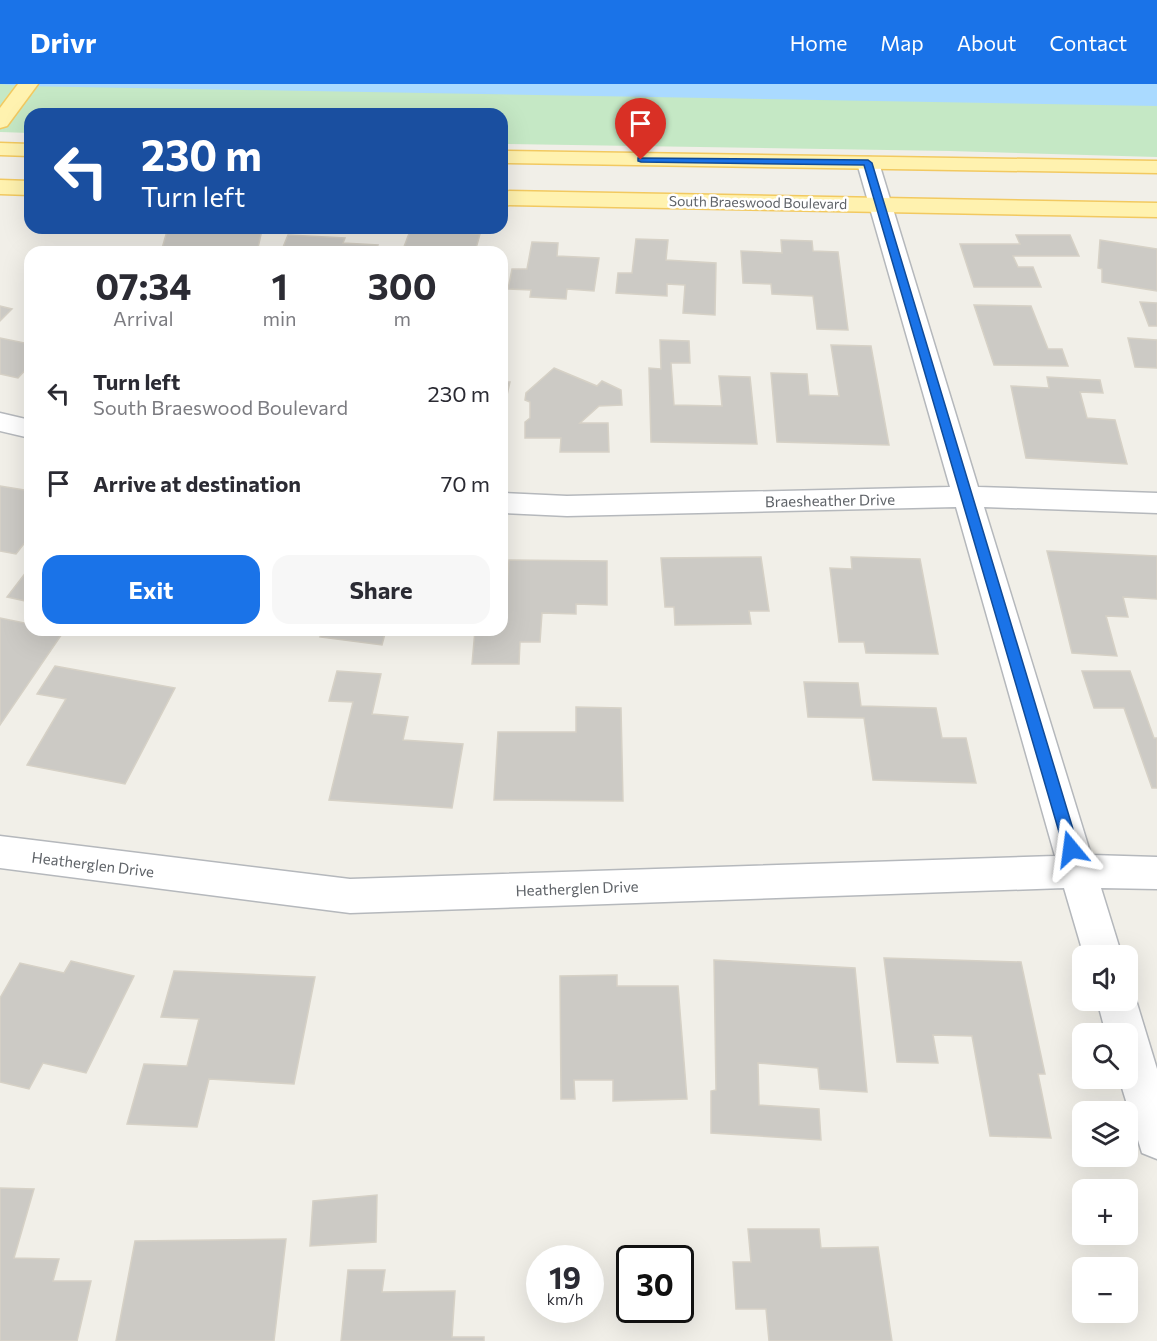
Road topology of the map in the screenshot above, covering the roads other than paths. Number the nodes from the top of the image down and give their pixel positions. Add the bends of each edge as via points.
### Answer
1 (28, 84) edge
2 (0, 122) edge
3 (0, 149) edge
4 (24, 150) edge
5 (508, 158) edge
6 (868, 163) junction
7 (1157, 167) edge
8 (0, 187) edge
9 (24, 188) edge
10 (508, 198) edge
11 (879, 204) junction
12 (1157, 210) edge
13 (0, 422) edge
14 (24, 428) edge
15 (967, 497) junction
16 (508, 503) edge
17 (1157, 503) edge
18 (0, 852) edge
19 (1078, 871) junction
20 (1157, 873) edge
21 (1100, 945) edge
22 (1138, 1074) edge
23 (1157, 1138) edge

1 - 2 main road
3 - 4 main road
5 - 6 main road
6 - 7 main road
6 - 11 street
8 - 9 main road
10 - 11 main road, South Braeswood Boulevard
11 - 12 main road, South Braeswood Boulevard
11 - 15 street
13 - 14 street
15 - 16 street, Braesheather Drive via 567,506
15 - 17 street, Braesheather Drive
15 - 19 street
18 - 19 street, Heatherglen Drive via 351,896
19 - 20 street, Heatherglen Drive
19 - 21 street
22 - 23 street

